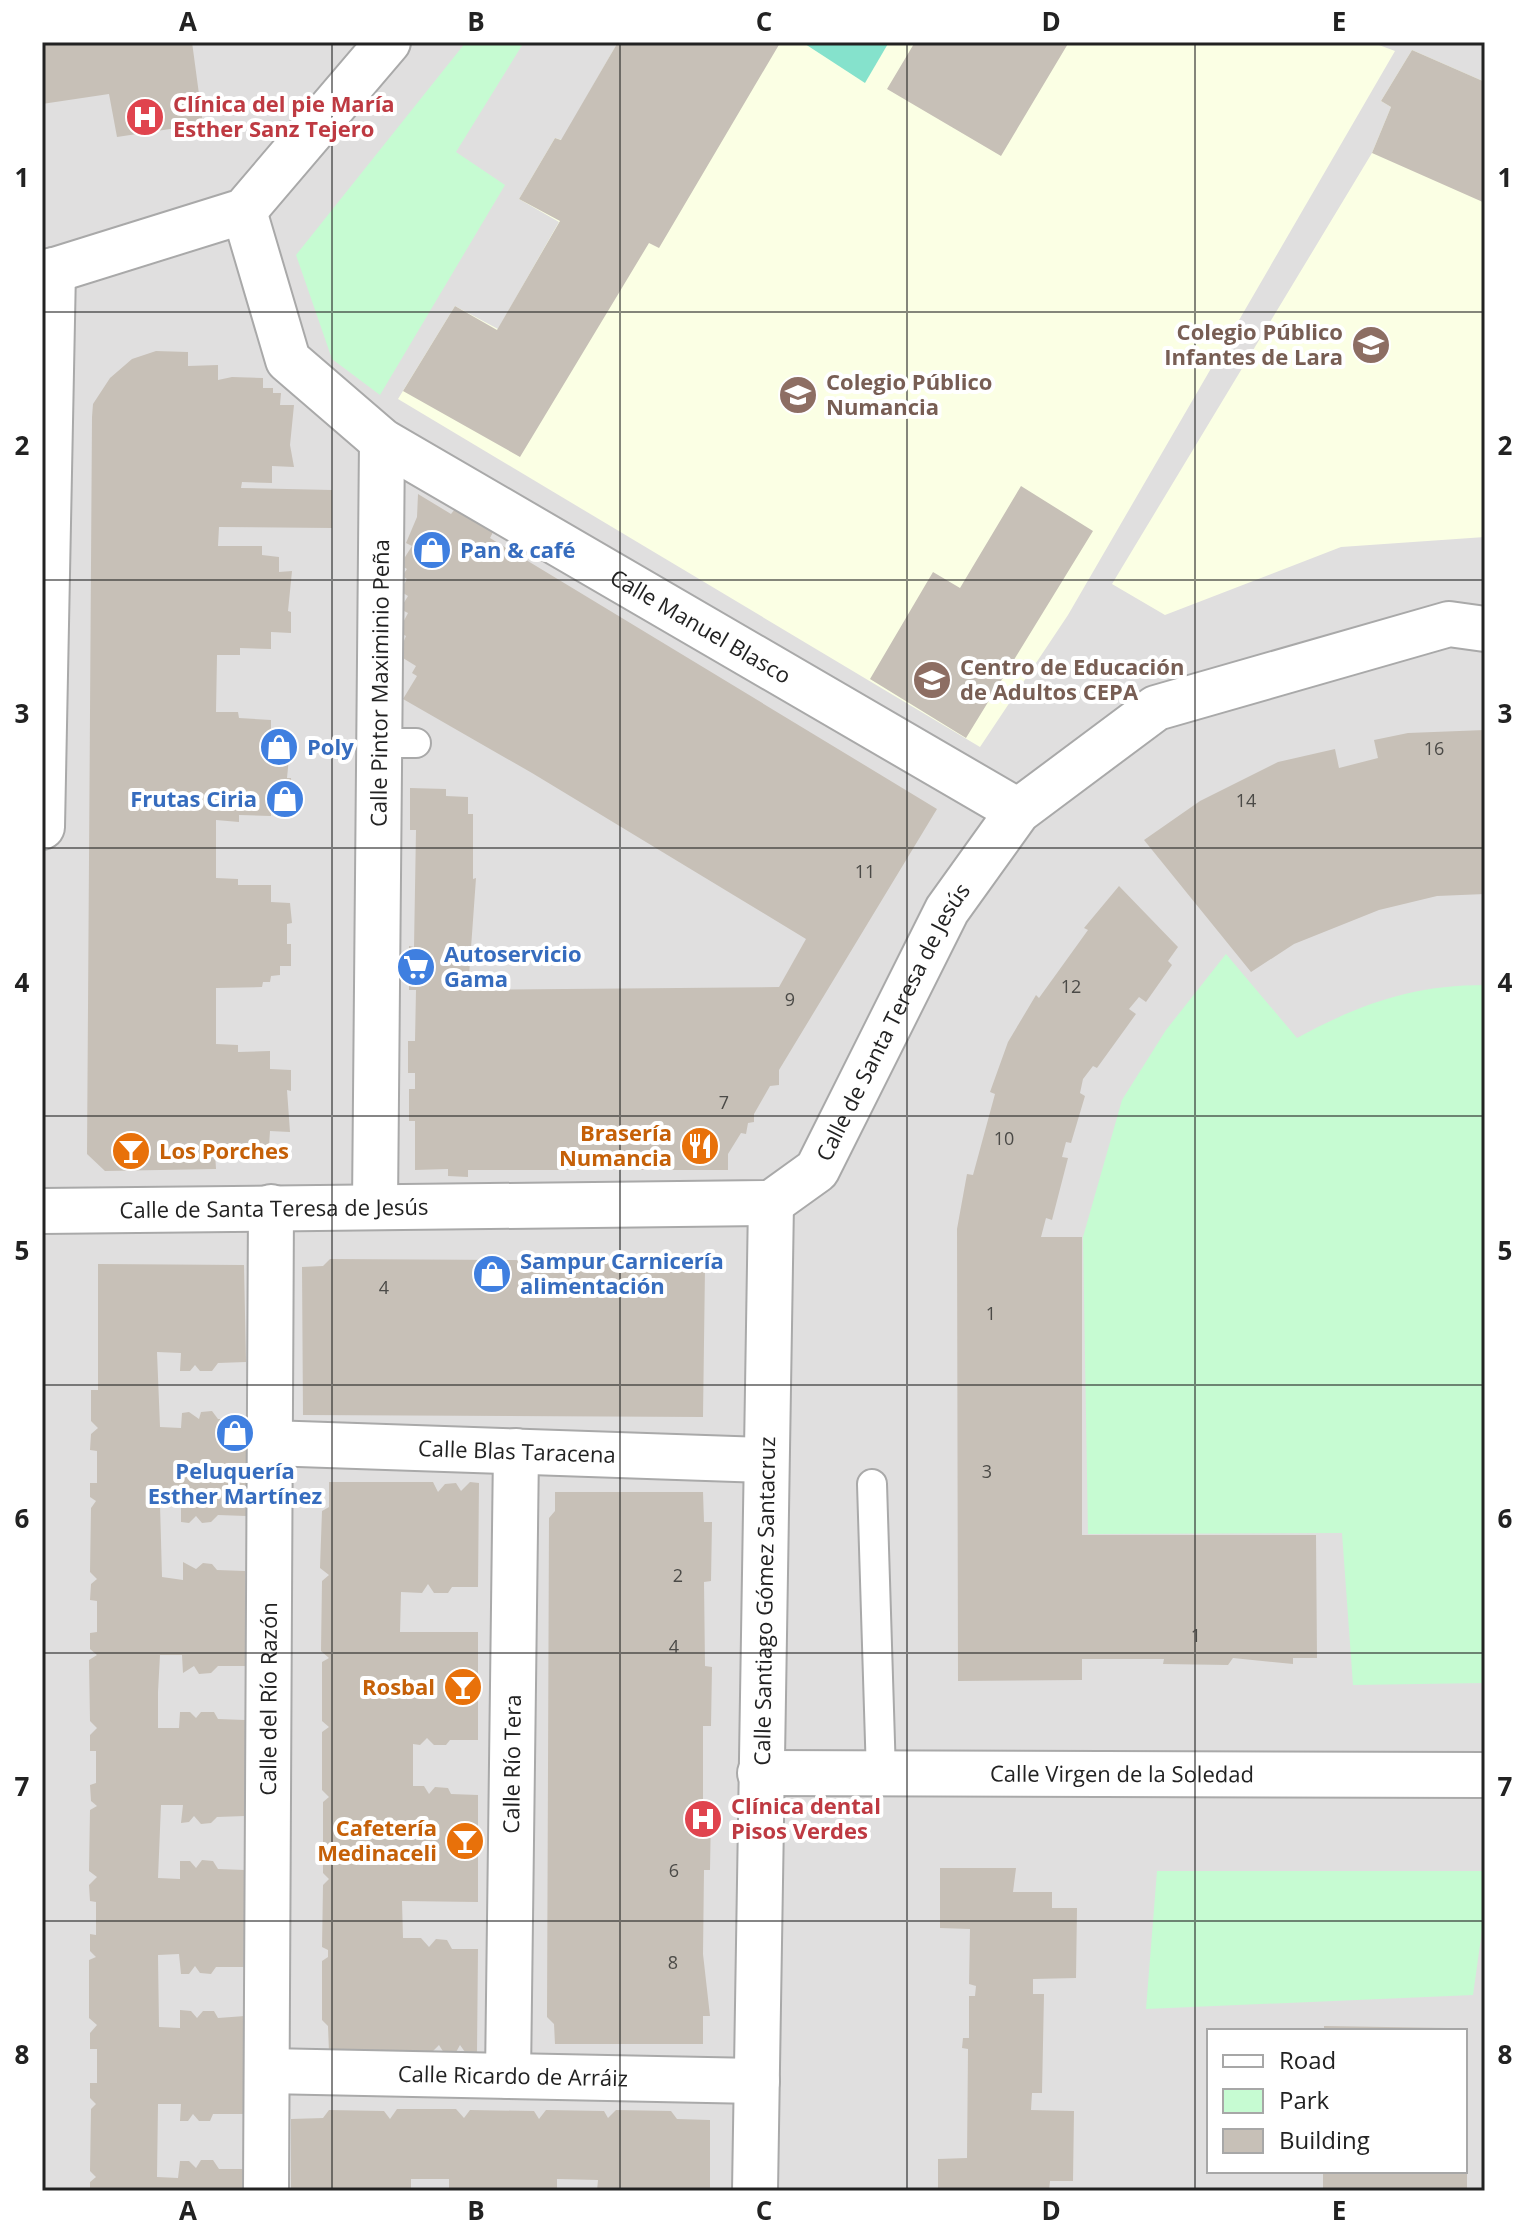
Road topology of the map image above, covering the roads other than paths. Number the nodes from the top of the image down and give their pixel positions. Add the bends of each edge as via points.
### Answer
1 (388, 42) edge
2 (244, 211) junction
3 (46, 268) edge
4 (382, 441) junction
5 (1485, 629) edge
6 (1018, 811) junction
7 (42, 827) edge
8 (771, 1203) junction
9 (375, 1205) junction
10 (271, 1207) junction
11 (42, 1211) edge
12 (269, 1443) junction
13 (516, 1451) junction
14 (765, 1460) junction
15 (872, 1484) dead end
16 (760, 1773) junction
17 (881, 1774) junction
18 (1485, 1775) edge
19 (267, 2071) junction
20 (508, 2076) junction
21 (757, 2081) junction
22 (266, 2191) edge
23 (755, 2191) edge

1 - 2 street
2 - 3 street
2 - 4 street via 288,360
3 - 7 street
4 - 6 street, Calle Manuel Blasco
4 - 9 street, Calle Pintor Maximinio Peña via 397,743
5 - 6 street, Calle de Santa Teresa de Jesús via 1449,624 1156,708
6 - 8 street, Calle de Santa Teresa de Jesús via 947,910 817,1170
8 - 9 street, Calle de Santa Teresa de Jesús
8 - 14 street, Calle Santiago Gómez Santacruz
9 - 10 street, Calle de Santa Teresa de Jesús
10 - 11 street, Calle de Santa Teresa de Jesús
10 - 12 street, Calle del Río Razón
12 - 13 street, Calle Blas Taracena
12 - 19 street, Calle del Río Razón
13 - 14 street, Calle Blas Taracena
13 - 20 street, Calle Río Tera
14 - 16 street, Calle Santiago Gómez Santacruz
15 - 17 lane
16 - 17 street, Calle Virgen de la Soledad
16 - 21 street, Calle Santiago Gómez Santacruz
17 - 18 street, Calle Virgen de la Soledad
19 - 20 street, Calle Ricardo de Arráiz
19 - 22 street, Calle del Río Razón
20 - 21 street, Calle Ricardo de Arráiz
21 - 23 street, Calle Santiago Gómez Santacruz

